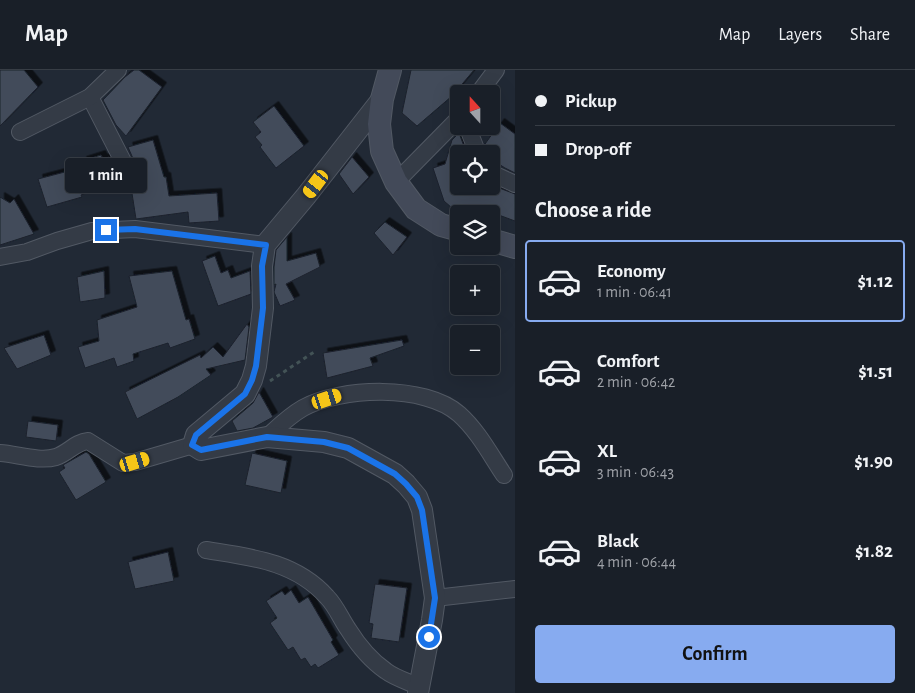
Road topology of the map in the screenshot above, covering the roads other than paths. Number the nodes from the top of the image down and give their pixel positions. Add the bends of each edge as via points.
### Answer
1 (118, 70) edge
2 (390, 70) edge
3 (496, 70) edge
4 (485, 85) edge
5 (90, 97) junction
6 (382, 100) junction
7 (450, 127) edge
8 (20, 132) dead end
9 (131, 177) dead end
10 (500, 177) edge
11 (396, 182) junction
12 (515, 184) edge
13 (450, 227) edge
14 (500, 243) edge
15 (266, 245) junction
16 (515, 247) edge
17 (0, 257) edge
18 (267, 437) junction
19 (192, 445) junction
20 (0, 453) edge
21 (504, 475) dead end
22 (206, 550) dead end
23 (515, 589) edge
24 (435, 598) junction
25 (419, 690) edge

1 - 5 street
2 - 6 main road
3 - 4 street
5 - 8 street
5 - 9 street
6 - 11 main road via 379,124 382,151
6 - 15 street
7 - 11 street
10 - 12 street
11 - 13 main road via 416,209
14 - 16 main road
15 - 17 street via 135,229 92,231 27,252
15 - 19 street via 262,266 263,308 252,380 245,394 196,435
18 - 19 street via 201,450
18 - 21 street via 302,409 340,395 406,393 440,402 458,413 476,432
18 - 24 street via 324,442 348,448 395,474 406,484 417,497 422,510
19 - 20 street via 123,463 88,441 46,459
22 - 25 street via 275,562 296,572 328,597 358,645 371,659
23 - 24 street
24 - 25 street

